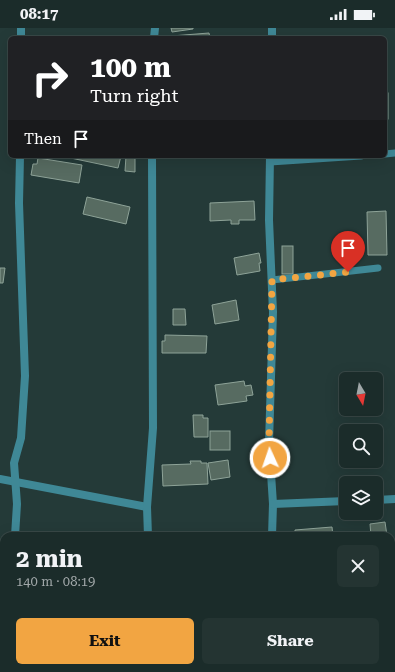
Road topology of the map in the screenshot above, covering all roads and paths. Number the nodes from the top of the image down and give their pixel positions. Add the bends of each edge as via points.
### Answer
1 (20, 158) edge
2 (152, 158) edge
3 (300, 158) edge
4 (270, 159) edge
5 (378, 268) dead end
6 (272, 280) junction
7 (0, 479) edge
8 (15, 481) junction
9 (395, 499) edge
10 (383, 500) edge
11 (339, 501) edge
12 (273, 504) junction
13 (147, 507) junction
14 (16, 532) edge
15 (148, 532) edge
16 (272, 532) edge

1 - 8 street via 18,203 25,376 21,438 14,463
2 - 13 street via 153,428
3 - 4 lane
4 - 6 street via 269,220
5 - 6 lane
6 - 12 street via 269,443
7 - 8 street
8 - 13 street
8 - 14 street
9 - 10 street
11 - 12 street
12 - 16 street
13 - 15 street

